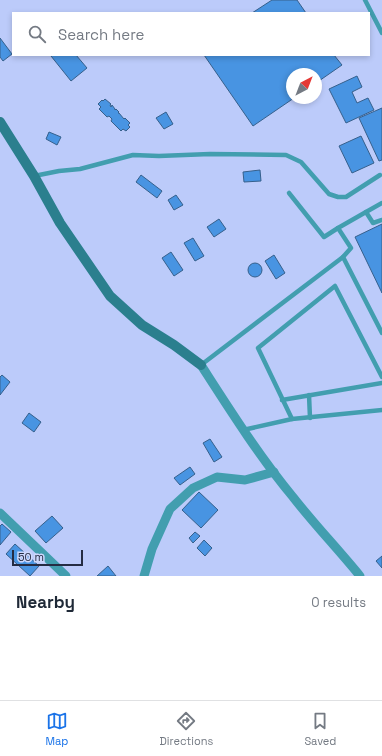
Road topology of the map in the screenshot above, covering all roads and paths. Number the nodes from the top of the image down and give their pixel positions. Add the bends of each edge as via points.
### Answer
1 (365, 0) edge
2 (382, 33) edge
3 (0, 122) edge
4 (380, 175) dead end
5 (34, 176) junction
6 (289, 194) dead end
7 (382, 203) edge
8 (366, 212) junction
9 (382, 220) edge
10 (338, 228) junction
11 (343, 257) junction
12 (382, 333) edge
13 (201, 365) junction
14 (382, 377) edge
15 (382, 383) edge
16 (308, 395) junction
17 (282, 400) junction
18 (382, 410) edge
19 (310, 418) junction
20 (292, 419) junction
21 (243, 430) junction
22 (274, 472) junction
23 (0, 514) edge
24 (66, 576) edge
25 (144, 576) edge
26 (360, 576) edge

1 - 2 lane
3 - 5 street
4 - 5 lane via 346,197 329,194 301,162 286,155 133,155 80,170
5 - 13 street via 60,223 110,296 142,325
6 - 10 lane via 324,237
7 - 8 lane
8 - 9 lane via 373,223
8 - 10 lane
10 - 11 lane via 351,248
11 - 12 lane
11 - 13 lane
13 - 21 street
14 - 17 lane via 335,286 258,348
15 - 16 lane
16 - 17 lane
16 - 19 lane
17 - 20 lane
18 - 19 lane
19 - 20 lane
20 - 21 lane
21 - 22 street
22 - 25 street via 245,480 217,477 193,488 170,509
22 - 26 street via 292,497
23 - 24 street

